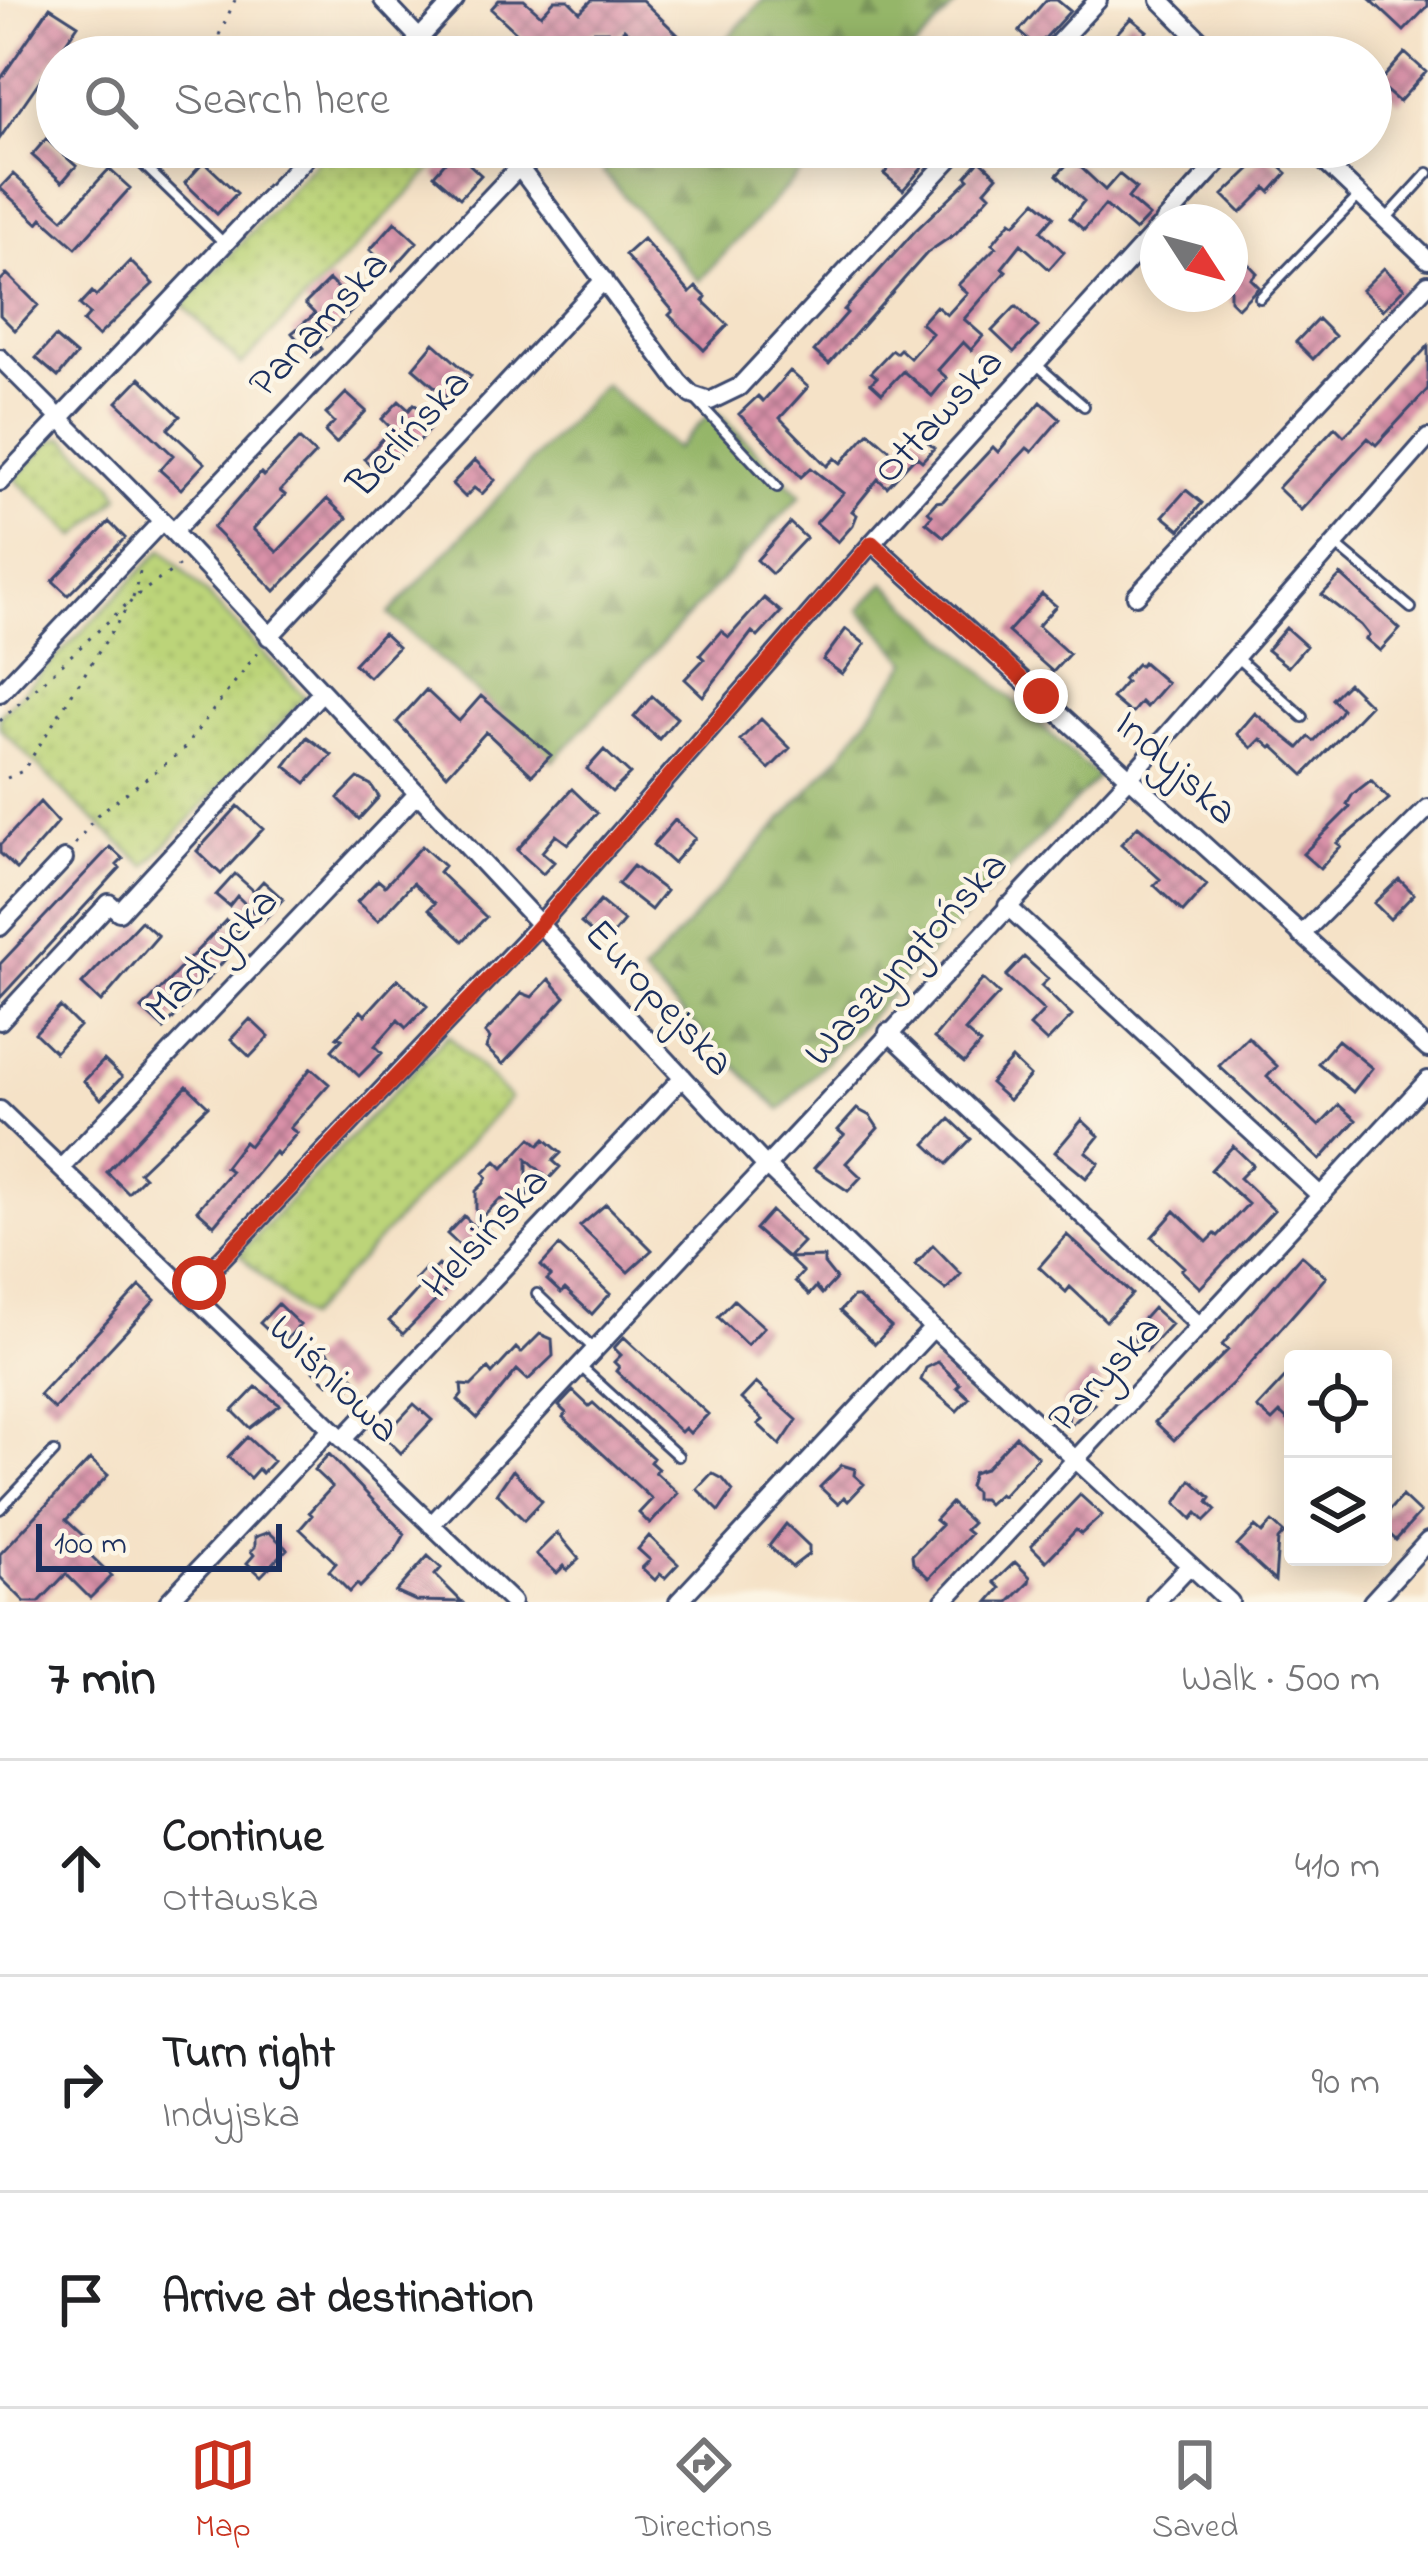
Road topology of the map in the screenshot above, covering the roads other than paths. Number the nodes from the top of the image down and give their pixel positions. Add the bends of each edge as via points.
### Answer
1 (383, 0) edge
2 (455, 0) edge
3 (1098, 0) edge
4 (1160, 0) edge
5 (421, 36) joint
6 (1065, 36) edge
7 (1196, 36) edge
8 (147, 168) edge
9 (296, 168) edge
10 (518, 168) edge
11 (520, 168) edge
12 (942, 168) edge
13 (1213, 168) edge
14 (1330, 168) edge
15 (1428, 173) edge
16 (1359, 196) junction
17 (1180, 204) edge
18 (1385, 220) junction
19 (225, 244) junction
20 (1140, 249) edge
21 (1428, 260) edge
22 (604, 280) junction
23 (1428, 284) edge
24 (1260, 298) dead end
25 (0, 358) edge
26 (1036, 364) junction
27 (692, 395) junction
28 (1084, 406) dead end
29 (62, 417) junction
30 (1428, 438) edge
31 (0, 482) edge
32 (777, 488) dead end
33 (167, 526) junction
34 (872, 543) junction
35 (1335, 544) junction
36 (1136, 596) dead end
37 (1411, 608) dead end
38 (269, 638) junction
39 (1236, 656) junction
40 (0, 693) edge
41 (321, 694) junction
42 (1303, 717) dead end
43 (1130, 777) junction
44 (417, 794) junction
45 (1428, 808) edge
46 (64, 859) road end
47 (1007, 906) junction
48 (539, 925) junction
49 (0, 927) edge
50 (1301, 934) junction
51 (0, 1021) edge
52 (888, 1032) junction
53 (1428, 1049) edge
54 (683, 1077) junction
55 (1428, 1080) edge
56 (0, 1110) edge
57 (764, 1165) junction
58 (61, 1168) junction
59 (1321, 1196) junction
60 (190, 1292) junction
61 (536, 1294) dead end
62 (1200, 1327) junction
63 (933, 1328) junction
64 (594, 1349) junction
65 (579, 1365) junction
66 (337, 1434) junction
67 (54, 1452) dead end
68 (678, 1456) dead end
69 (1076, 1459) junction
70 (0, 1509) edge
71 (431, 1525) junction
72 (1428, 1541) edge
73 (1190, 1565) junction
74 (168, 1602) edge
75 (512, 1602) edge
76 (678, 1602) edge
77 (943, 1602) edge
78 (1155, 1602) edge
79 (1230, 1602) edge
80 (1372, 1602) edge

1 - 5 street
2 - 5 street
3 - 6 street
4 - 7 street
8 - 19 lane
9 - 19 street
10 - 33 street, Panamska
11 - 22 street
12 - 27 street via 739,387 710,401
13 - 17 street
14 - 16 street
15 - 18 lane
16 - 18 street
16 - 24 lane
18 - 21 street
19 - 29 street
20 - 26 street, Ottawska
22 - 27 street
22 - 38 street, Berlińska
23 - 36 street
25 - 29 street, Europejska
26 - 28 lane
26 - 34 street, Ottawska
27 - 32 lane
29 - 31 street
29 - 33 street, Europejska
30 - 35 street, Waszyngtońska
33 - 38 street, Europejska
33 - 40 street, Panamska via 148,535
34 - 43 street, Indyjska
34 - 48 street, Ottawska
35 - 37 lane
35 - 39 street, Waszyngtońska
38 - 41 street, Europejska
39 - 42 lane
39 - 43 street, Waszyngtońska
41 - 44 street, Europejska
41 - 51 street via 118,912 109,903
43 - 47 street, Waszyngtońska
43 - 50 street, Indyjska
44 - 48 street, Europejska
44 - 58 street, Madrycka
45 - 50 street
46 - 49 street
47 - 52 street, Waszyngtońska
47 - 59 street
48 - 54 street, Europejska
48 - 60 street, Ottawska
50 - 53 street, Indyjska
52 - 57 street, Waszyngtońska
52 - 62 street
54 - 57 street, Europejska
54 - 66 street, Helsińska
55 - 59 street
56 - 58 street, Wiśniowa
57 - 63 street, Europejska
57 - 64 street, Waszyngtońska
58 - 60 street, Wiśniowa
59 - 62 street, Paryska
60 - 66 street, Wiśniowa
61 - 64 lane
62 - 69 street, Paryska
63 - 69 street, Europejska
63 - 76 street
64 - 65 street, Waszyngtońska
65 - 68 lane
65 - 71 street, Waszyngtońska
66 - 71 street, Wiśniowa
66 - 74 street, Helsińska
67 - 70 lane
69 - 73 street, Europejska
69 - 77 street, Paryska
71 - 75 street, Wiśniowa
72 - 80 street
73 - 78 street
73 - 79 street, Europejska

